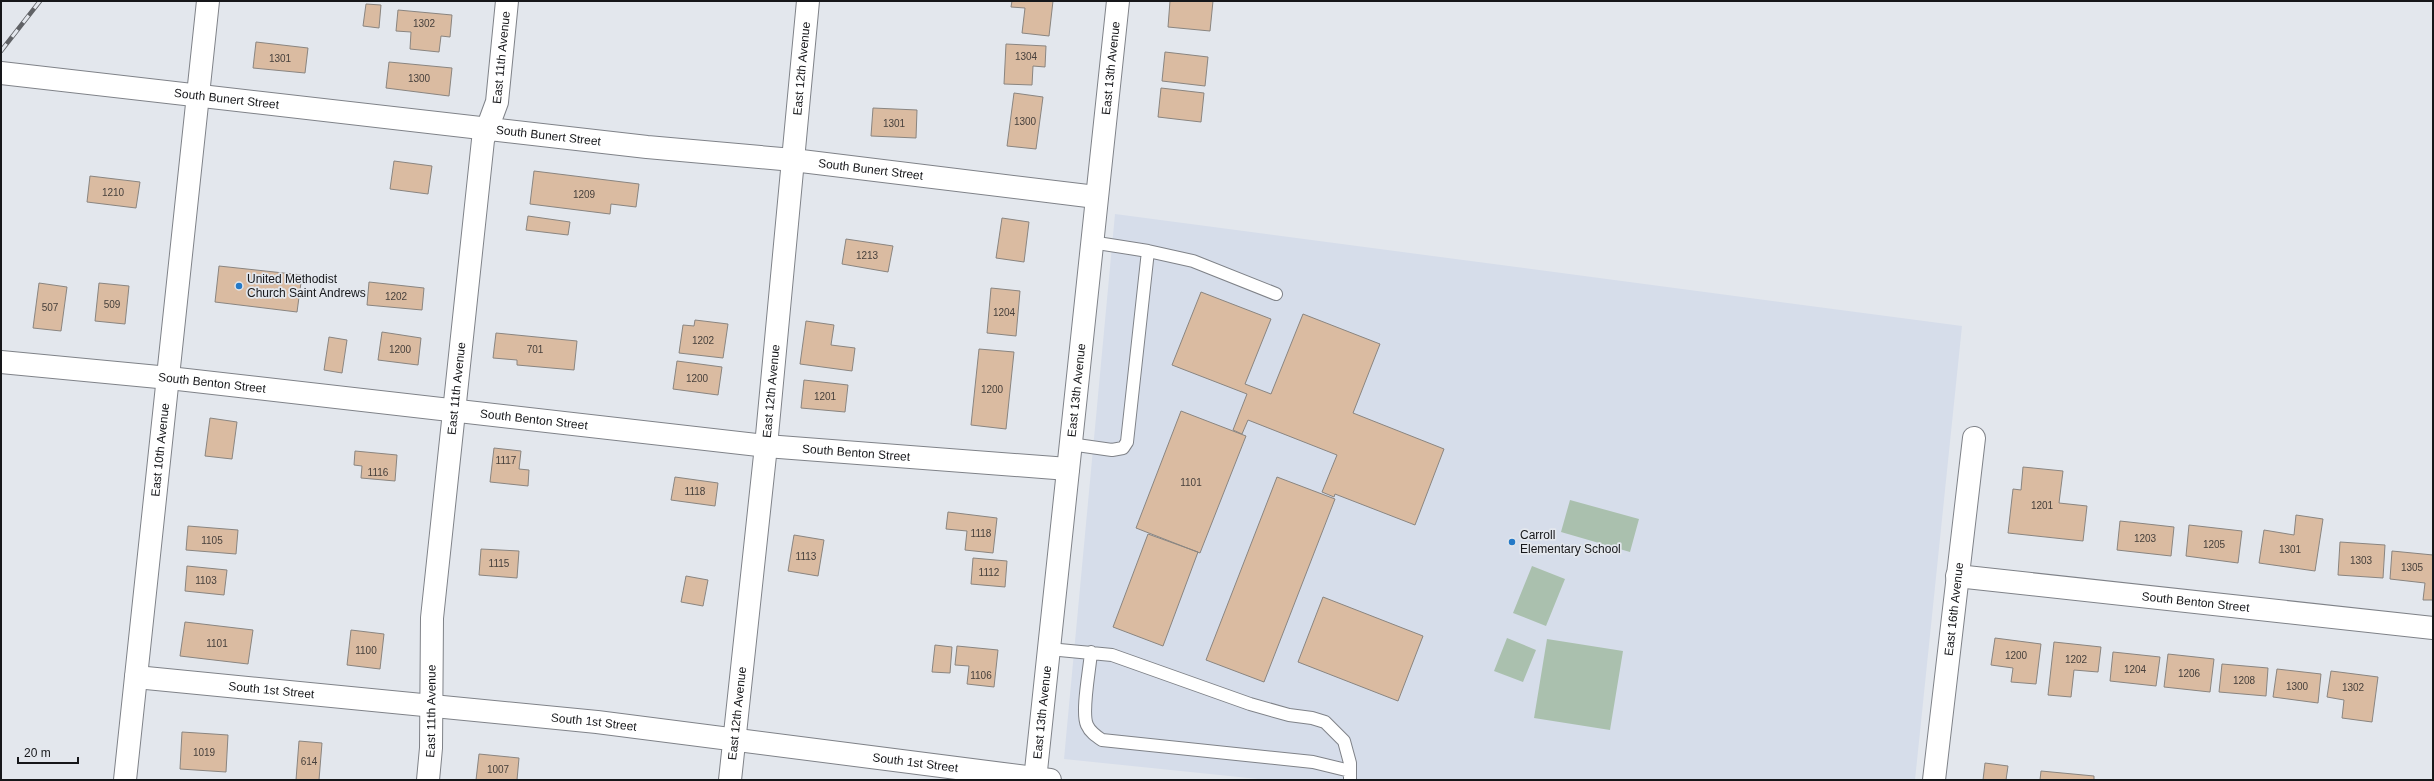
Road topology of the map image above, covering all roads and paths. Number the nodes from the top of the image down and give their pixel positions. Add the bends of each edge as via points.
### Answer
1 (208, 1) edge
2 (507, 1) edge
3 (808, 1) edge
4 (1118, 1) edge
5 (1, 73) edge
6 (198, 94) junction
7 (488, 128) junction
8 (793, 160) junction
9 (1096, 197) junction
10 (1091, 242) junction
11 (1148, 251) junction
12 (1276, 294) dead end
13 (1, 362) edge
14 (169, 378) junction
15 (454, 412) junction
16 (1974, 438) dead end
17 (1070, 444) junction
18 (766, 446) junction
19 (1068, 469) junction
20 (1957, 576) junction
21 (2433, 628) edge
22 (1049, 649) junction
23 (1091, 652) junction
24 (136, 677) junction
25 (431, 706) junction
26 (734, 741) junction
27 (1350, 775) edge
28 (125, 780) edge
29 (428, 780) edge
30 (730, 780) edge
31 (1040, 780) edge
32 (1934, 780) edge

1 - 6 street, East 10th Avenue
2 - 7 street, East 11th Avenue via 497,102
3 - 8 street, East 12th Avenue
4 - 9 street, East 13th Avenue
5 - 6 street, South Bunert Street
6 - 7 street, South Bunert Street
6 - 14 street, East 10th Avenue
7 - 8 street, South Bunert Street via 647,148
7 - 15 street, East 11th Avenue via 483,140
8 - 9 street, South Bunert Street
8 - 18 street, East 12th Avenue
9 - 10 street, East 13th Avenue
10 - 11 lane
10 - 17 street, East 13th Avenue
11 - 12 lane via 1193,261
11 - 17 lane via 1127,442 1123,448 1112,450
13 - 14 street, South Benton Street
14 - 15 street, South Benton Street
14 - 24 street, East 10th Avenue
15 - 18 street, South Benton Street
15 - 25 street, East 11th Avenue via 432,618
16 - 20 street, East 16th Avenue
17 - 19 street, East 13th Avenue
18 - 19 street, South Benton Street
18 - 26 street, East 12th Avenue
19 - 22 street, East 13th Avenue
20 - 21 street, South Benton Street
20 - 32 street, East 16th Avenue
22 - 23 lane
22 - 31 street, East 13th Avenue
23 - 27 lane via 1112,655 1250,704 1325,722 1344,741
23 - 27 lane via 1086,725 1102,740 1313,762
24 - 25 street, South 1st Street
24 - 28 street, East 10th Avenue
25 - 26 street, South 1st Street via 597,722
25 - 29 street, East 11th Avenue
26 - 30 street, East 12th Avenue
26 - 31 street, South 1st Street

